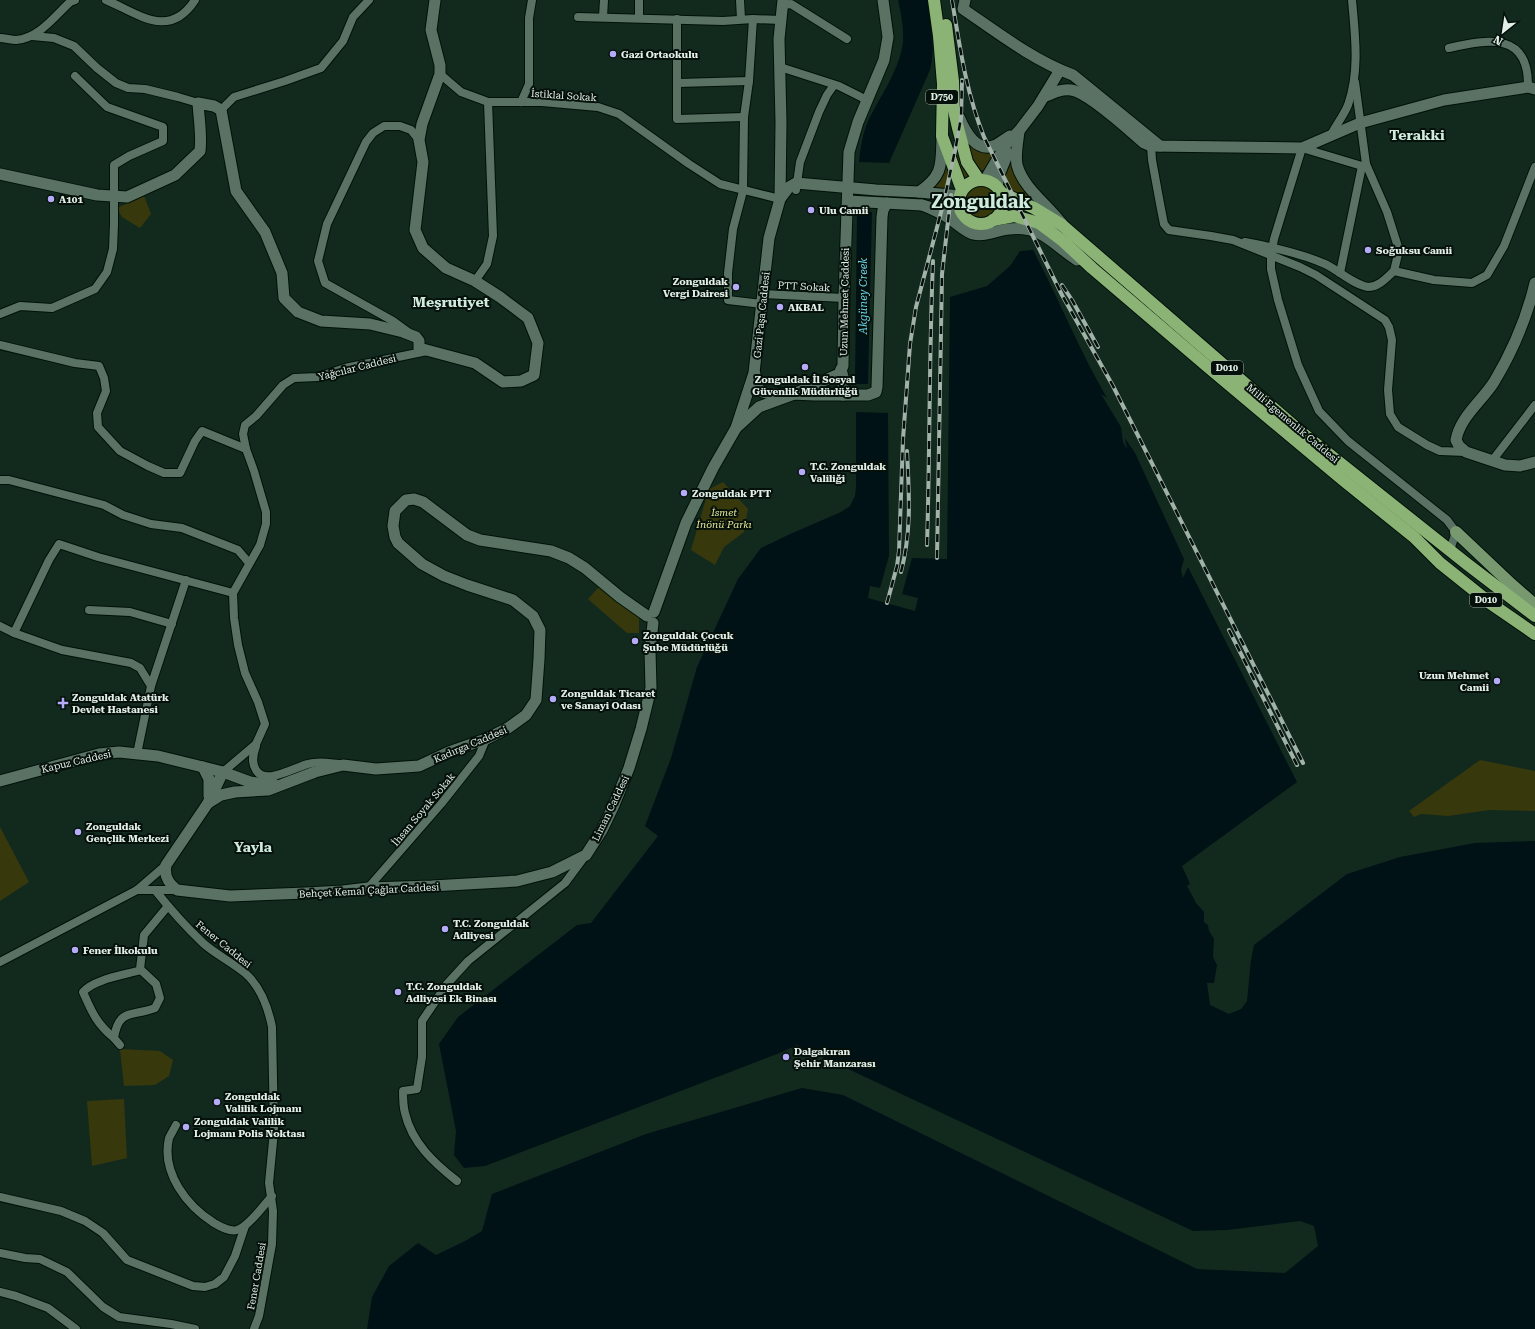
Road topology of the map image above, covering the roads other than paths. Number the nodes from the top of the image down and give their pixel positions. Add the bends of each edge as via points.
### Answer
1 (75, 0) edge
2 (106, 0) edge
3 (195, 0) edge
4 (368, 0) edge
5 (435, 0) edge
6 (532, 0) edge
7 (604, 0) edge
8 (639, 0) edge
9 (740, 0) edge
10 (884, 0) edge
11 (934, 0) edge
12 (943, 0) edge
13 (965, 0) edge
14 (1352, 0) edge
15 (784, 2) edge
16 (578, 17) dead end
17 (603, 17) junction
18 (639, 18) junction
19 (677, 19) junction
20 (741, 19) junction
21 (753, 20) junction
22 (781, 20) junction
23 (32, 36) junction
24 (0, 38) edge
25 (847, 39) dead end
26 (1449, 48) dead end
27 (780, 67) junction
28 (1060, 70) junction
29 (440, 74) junction
30 (75, 76) dead end
31 (749, 81) junction
32 (1355, 82) junction
33 (678, 83) junction
34 (834, 85) junction
35 (1531, 88) edge
36 (1044, 97) junction
37 (1091, 99) junction
38 (867, 100) junction
39 (488, 102) junction
40 (521, 102) junction
41 (198, 104) junction
42 (953, 106) junction
43 (221, 110) junction
44 (744, 118) junction
45 (1360, 123) junction
46 (1019, 131) junction
47 (1331, 135) junction
48 (942, 136) junction
49 (419, 140) junction
50 (1156, 146) junction
51 (1302, 148) junction
52 (1364, 165) junction
53 (1535, 167) edge
54 (0, 174) edge
55 (982, 180) junction
56 (796, 187) junction
57 (848, 188) junction
58 (999, 190) junction
59 (743, 191) junction
60 (919, 192) junction
61 (961, 193) junction
62 (113, 196) junction
63 (780, 199) junction
64 (848, 201) junction
65 (887, 203) junction
66 (922, 205) junction
67 (966, 218) junction
68 (993, 220) junction
69 (1062, 225) junction
70 (1233, 240) junction
71 (1273, 247) junction
72 (1271, 256) junction
73 (1092, 268) junction
74 (1394, 271) junction
75 (1340, 273) junction
76 (475, 281) junction
77 (1535, 283) edge
78 (844, 298) junction
79 (763, 299) junction
80 (0, 314) edge
81 (416, 338) junction
82 (0, 345) edge
83 (430, 350) junction
84 (841, 370) junction
85 (754, 373) junction
86 (794, 394) junction
87 (847, 395) junction
88 (1535, 405) edge
89 (736, 428) junction
90 (246, 449) junction
91 (1466, 452) junction
92 (1492, 461) junction
93 (1535, 462) edge
94 (0, 480) edge
95 (1458, 533) junction
96 (1450, 550) junction
97 (1463, 561) junction
98 (249, 563) junction
99 (1440, 563) junction
100 (1453, 574) junction
101 (186, 580) junction
102 (233, 593) junction
103 (1535, 605) edge
104 (89, 610) dead end
105 (1535, 616) edge
106 (652, 617) junction
107 (172, 624) junction
108 (0, 626) edge
109 (14, 633) junction
110 (1535, 634) edge
111 (151, 686) junction
112 (486, 739) junction
113 (256, 744) junction
114 (137, 754) junction
115 (343, 765) junction
116 (203, 767) junction
117 (223, 772) junction
118 (0, 781) edge
119 (288, 783) junction
120 (208, 803) junction
121 (586, 855) junction
122 (166, 865) junction
123 (368, 888) junction
124 (137, 890) junction
125 (155, 890) junction
126 (177, 890) junction
127 (168, 906) junction
128 (0, 962) edge
129 (141, 970) junction
130 (114, 1038) junction
131 (120, 1045) dead end
132 (176, 1125) dead end
133 (457, 1181) dead end
134 (272, 1196) junction
135 (0, 1197) edge
136 (245, 1226) junction
137 (0, 1253) edge
138 (0, 1292) edge
139 (76, 1329) edge
140 (195, 1329) edge
141 (254, 1329) edge

1 - 23 street
2 - 3 street via 156,22 181,16
4 - 43 street via 353,17 343,41 321,68 234,97
5 - 29 street via 431,30
6 - 40 street via 529,18 529,84
7 - 17 street
8 - 18 street
9 - 20 street
10 - 38 street, Uzun Mehmet Caddesi via 888,37 884,60
11 - 48 highway, D750 via 943,84
12 - 42 highway, D750 via 953,81
13 - 28 street via 963,8 1012,43
14 - 32 street via 1356,52
15 - 22 street, Gazi Paşa Caddesi
15 - 25 street via 792,4
16 - 17 street
17 - 18 street
18 - 19 street
19 - 20 street
19 - 33 street
20 - 21 street
21 - 22 street
21 - 31 street
22 - 27 street, Gazi Paşa Caddesi
23 - 24 street via 15,40
23 - 41 street via 54,38 74,46 116,84 178,97
26 - 35 street via 1497,41 1518,50 1525,61
27 - 34 street
27 - 63 street, Gazi Paşa Caddesi
28 - 36 street
28 - 37 street
28 - 50 street via 1073,75
29 - 39 street, İstiklal Sokak via 461,92
29 - 49 street via 423,118
30 - 62 street via 107,107 163,127 163,141 114,165
31 - 33 street
31 - 44 street
32 - 45 street
32 - 47 street via 1347,106
33 - 44 street via 677,119
34 - 38 street
34 - 56 street via 819,112 800,162
35 - 45 street via 1444,100
36 - 37 street via 1060,90 1073,90
36 - 46 street
37 - 50 street via 1144,143
38 - 57 street, Uzun Mehmet Caddesi via 849,152
39 - 40 street, İstiklal Sokak
39 - 76 street via 493,236 487,264
40 - 59 street, İstiklal Sokak via 598,107 619,114 720,184
41 - 43 street via 214,106
41 - 62 street via 200,151 175,175 127,197
42 - 46 street via 967,135 982,146 994,145
42 - 55 highway, D750 via 967,162
43 - 81 street via 236,191 265,232 282,273 284,298 298,312 321,321 370,324
44 - 59 street
45 - 47 street
45 - 52 street
46 - 55 street via 1007,143
46 - 58 street via 999,175
46 - 69 street via 1016,152 1021,175
47 - 51 street
48 - 60 street via 938,174 931,184
48 - 61 highway, D750
49 - 76 street via 422,162 415,230 423,248 446,268
49 - 81 street via 411,130 400,126 384,126 373,133 366,142 327,224 318,261 326,283 393,321
50 - 51 street
50 - 70 street via 1152,160 1164,224 1169,230
51 - 52 street
51 - 71 street
52 - 74 street via 1387,212 1399,250
52 - 75 street
53 - 74 street via 1504,246 1487,275 1472,283 1434,280
54 - 62 street via 97,195
55 - 58 highway, Milli Egemenlik Caddesi / D750
55 - 61 highway via 972,181
56 - 57 street
56 - 63 street via 789,187
57 - 60 street
57 - 64 street, Uzun Mehmet Caddesi
58 - 68 highway via 1002,198 1001,210
58 - 69 highway, Milli Egemenlik Caddesi / D010
59 - 63 street, İstiklal Sokak
59 - 79 street, PTT Sokak via 733,229 728,300
60 - 61 street
61 - 67 highway, D750 via 960,208
62 - 80 street via 112,249 107,272 95,289 52,308 20,306
63 - 79 street, Gazi Paşa Caddesi via 769,238
64 - 65 street
64 - 78 street, Uzun Mehmet Caddesi
65 - 66 street
65 - 87 street via 882,217 876,392 868,395
66 - 67 street
66 - 73 street via 974,234 1023,228 1035,230
67 - 68 highway, Milli Egemenlik Caddesi via 979,224
68 - 73 highway, Milli Egemenlik Caddesi / D010 via 1014,216 1039,223
69 - 96 highway, Milli Egemenlik Caddesi / D010 via 1301,432
70 - 71 street
70 - 72 street
71 - 72 street
71 - 75 street via 1325,264
72 - 91 street via 1316,275 1385,320 1392,340 1388,390 1390,414 1398,427 1427,446 1440,451
72 - 95 street via 1271,269 1278,300 1292,347 1319,411 1348,441 1447,520
73 - 99 highway, Milli Egemenlik Caddesi / D010 via 1208,368 1414,538
74 - 75 street via 1378,285 1368,287
76 - 83 street via 528,318 538,343 534,375 521,381 503,382 475,363
77 - 91 street via 1530,304 1510,352 1493,382 1457,433 1456,440
78 - 79 street, PTT Sokak
78 - 84 street, Uzun Mehmet Caddesi
79 - 85 street, Gazi Paşa Caddesi
81 - 83 street via 419,341 419,348
82 - 90 street via 75,363 99,366 106,391 98,413 98,427 120,451 164,473 180,473 202,431
83 - 90 street, Yağcılar Caddesi via 345,368 318,377 294,378 283,385 245,425 243,434
84 - 86 street, Uzun Mehmet Caddesi via 838,374
84 - 87 street
85 - 86 street via 758,388 763,393
85 - 89 street, Gazi Paşa Caddesi
86 - 87 street
86 - 89 street, Uzun Mehmet Caddesi via 759,407
88 - 92 street
89 - 106 street, Gazi Paşa Caddesi via 686,523
90 - 98 street, Yağcılar Caddesi via 266,512 266,524 260,545
91 - 92 street
92 - 93 street via 1520,466
94 - 98 street via 9,480 104,505 123,515 151,524 182,528 238,550
95 - 96 street
95 - 97 main road via 1466,549
95 - 103 main road
96 - 97 highway, Milli Egemenlik Caddesi / D010
96 - 99 highway
97 - 100 highway
97 - 105 highway, Milli Egemenlik Caddesi / D010
98 - 102 street, Yağcılar Caddesi
99 - 100 highway, Milli Egemenlik Caddesi / D010
100 - 110 highway, Milli Egemenlik Caddesi / D010
101 - 102 street
101 - 107 street
101 - 109 street via 98,558 59,544
102 - 113 street via 234,618 245,674 266,724
104 - 107 street via 130,612
106 - 112 street, Kadırga Caddesi via 630,604 569,558 551,551 480,540 467,535 423,502 406,500 394,511 395,537 398,543 422,564 444,576 513,600 533,616 540,630 536,700 526,715
106 - 121 street, Liman Caddesi via 651,688 641,729 614,805
107 - 111 street
108 - 109 street
109 - 111 street via 62,650 131,663 140,668
111 - 114 street
112 - 115 street, Kadırga Caddesi via 419,766 376,769
112 - 123 street, İhsan Soyak Sokak via 479,756 441,804
113 - 115 street via 254,766 265,776 277,775 307,764 324,762
113 - 117 street
114 - 116 street, Kapuz Caddesi via 158,756
114 - 118 street, Kapuz Caddesi via 99,754
115 - 119 street, Kadırga Caddesi via 315,772
116 - 117 street, Kapuz Caddesi
116 - 120 street via 209,779
117 - 119 street, Kapuz Caddesi via 250,782
117 - 120 street
119 - 120 street, Kadırga Caddesi via 268,790 221,795
120 - 122 street
121 - 123 street, Behçet Kemal Çağlar Caddesi via 552,872 517,881
121 - 133 street, Liman Caddesi via 565,883 468,961 447,984 422,1021 422,1056 417,1089 403,1091 405,1113 415,1139 436,1165
122 - 124 street
122 - 126 street via 168,880
123 - 126 street, Behçet Kemal Çağlar Caddesi via 230,896
124 - 125 street
124 - 128 street
125 - 126 street
125 - 127 street, Fener Caddesi
127 - 129 street via 144,935
127 - 134 street, Fener Caddesi via 204,944 245,973 256,985 269,1012 272,1027 274,1131 269,1183
129 - 130 street via 156,984 160,998 155,1008 122,1017
129 - 130 street via 106,980 83,992 102,1028
130 - 131 street
132 - 136 street via 168,1146 172,1173 181,1193 194,1208 222,1227 233,1231
134 - 136 street
134 - 141 street, Fener Caddesi via 272,1244 259,1316
135 - 136 street via 61,1211 85,1221 103,1233 126,1260 193,1286 205,1287 215,1284 224,1277 235,1256
137 - 140 street via 40,1259 67,1272 103,1307 119,1317
138 - 139 street via 48,1308

